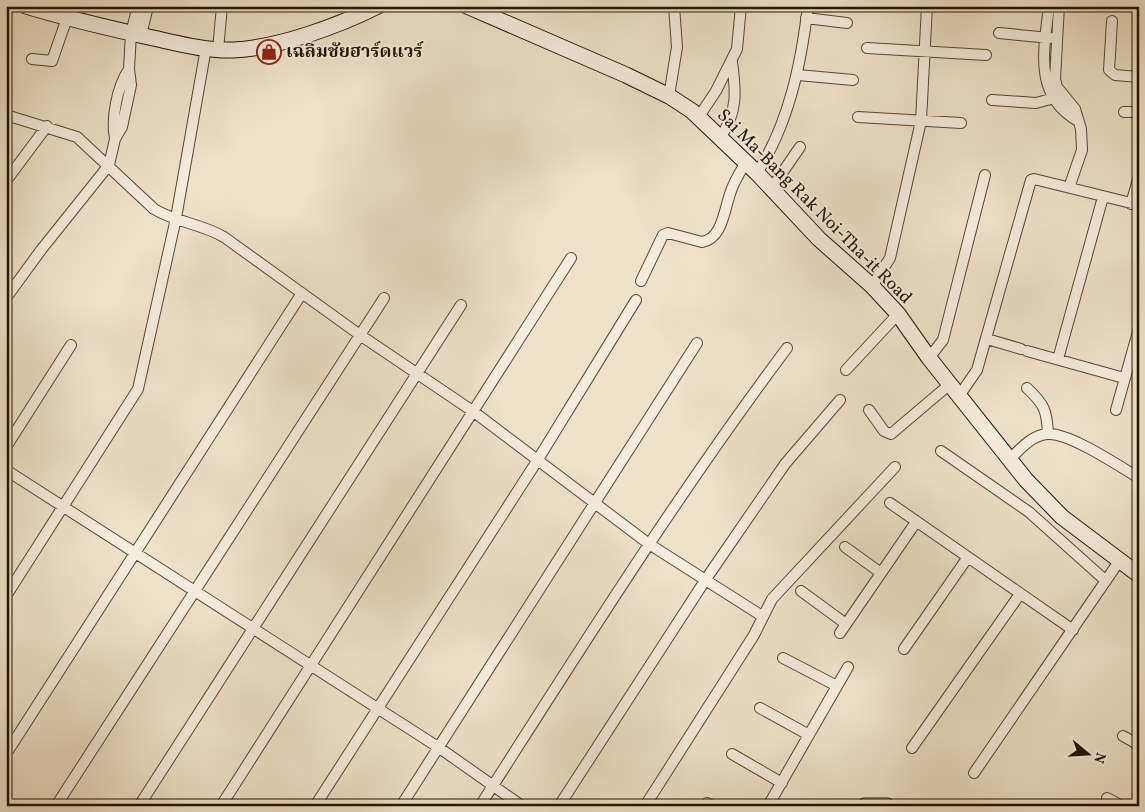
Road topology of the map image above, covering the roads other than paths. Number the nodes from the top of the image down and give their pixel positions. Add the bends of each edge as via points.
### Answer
1 (138, 6) edge
2 (148, 6) edge
3 (222, 6) edge
4 (378, 6) edge
5 (467, 6) edge
6 (674, 6) edge
7 (741, 6) edge
8 (808, 6) edge
9 (927, 6) edge
10 (1049, 6) edge
11 (1059, 6) edge
12 (38, 8) edge
13 (67, 18) junction
14 (806, 18) junction
15 (1112, 21) dead end
16 (847, 23) dead end
17 (999, 33) dead end
18 (136, 34) junction
19 (1051, 38) junction
20 (867, 48) dead end
21 (212, 49) junction
22 (925, 52) junction
23 (986, 55) dead end
24 (32, 59) dead end
25 (732, 62) junction
26 (798, 75) junction
27 (1139, 77) edge
28 (853, 80) dead end
29 (669, 96) junction
30 (1059, 97) junction
31 (992, 100) dead end
32 (1124, 112) dead end
33 (1139, 112) edge
34 (6, 115) edge
35 (858, 117) dead end
36 (698, 118) junction
37 (921, 121) junction
38 (961, 123) dead end
39 (47, 126) junction
40 (720, 138) junction
41 (800, 147) dead end
42 (746, 162) junction
43 (109, 165) junction
44 (757, 173) junction
45 (985, 175) dead end
46 (1139, 176) edge
47 (6, 181) edge
48 (1071, 182) dead end
49 (771, 189) junction
50 (1103, 197) junction
51 (1135, 204) edge
52 (176, 218) junction
53 (570, 258) dead end
54 (642, 281) dead end
55 (872, 286) junction
56 (302, 293) junction
57 (6, 298) edge
58 (384, 298) dead end
59 (636, 300) dead end
60 (462, 305) dead end
61 (898, 314) junction
62 (1138, 333) edge
63 (360, 335) junction
64 (987, 339) junction
65 (697, 342) dead end
66 (71, 345) dead end
67 (787, 348) dead end
68 (929, 358) junction
69 (1058, 359) junction
70 (846, 370) dead end
71 (417, 373) junction
72 (1124, 378) junction
73 (1027, 388) dead end
74 (955, 390) junction
75 (840, 400) dead end
76 (869, 410) dead end
77 (1116, 410) dead end
78 (474, 412) junction
79 (1048, 434) junction
80 (6, 447) edge
81 (941, 451) dead end
82 (1009, 460) junction
83 (537, 461) junction
84 (895, 467) dead end
85 (6, 470) edge
86 (1139, 478) edge
87 (595, 504) junction
88 (890, 504) dead end
89 (64, 508) junction
90 (916, 522) junction
91 (649, 544) junction
92 (845, 547) dead end
93 (135, 552) junction
94 (968, 558) junction
95 (1120, 560) junction
96 (1139, 568) edge
97 (881, 573) junction
98 (1139, 575) edge
99 (706, 579) junction
100 (1106, 581) junction
101 (800, 591) dead end
102 (195, 592) junction
103 (1020, 594) junction
104 (6, 596) edge
105 (762, 616) junction
106 (252, 629) junction
107 (1072, 630) junction
108 (904, 649) dead end
109 (783, 658) dead end
110 (311, 666) junction
111 (848, 667) dead end
112 (837, 686) junction
113 (760, 708) dead end
114 (378, 710) junction
115 (809, 735) junction
116 (1123, 736) dead end
117 (1139, 745) edge
118 (438, 747) junction
119 (912, 748) dead end
120 (6, 754) edge
121 (732, 754) dead end
122 (974, 773) dead end
123 (782, 783) junction
124 (492, 787) junction
125 (1108, 798) dead end
126 (56, 806) edge
127 (139, 806) edge
128 (221, 806) edge
129 (315, 806) edge
130 (401, 806) edge
131 (480, 806) edge
132 (522, 806) edge
133 (559, 806) edge
134 (645, 806) edge
135 (768, 806) edge
136 (865, 806) edge
137 (887, 806) edge
138 (1122, 806) edge

1 - 18 street
2 - 18 street
3 - 21 street
4 - 21 street via 306,35 247,49
5 - 29 street, Sai Ma-Bang Rak Noi-Tha-it Road
6 - 29 street via 677,47
7 - 25 street via 740,37
8 - 14 street
9 - 22 street
10 - 19 street
11 - 19 street
12 - 13 street
13 - 18 street
13 - 24 street via 52,62
14 - 16 street
14 - 26 street
15 - 27 street via 1109,70 1114,75
17 - 19 street
18 - 21 street
18 - 43 street via 129,69 121,82
19 - 30 street
20 - 22 street
21 - 52 street
22 - 23 street
22 - 37 street
25 - 36 street
25 - 40 street via 734,110 730,124
26 - 28 street
26 - 44 street via 772,148
29 - 36 street, Sai Ma-Bang Rak Noi-Tha-it Road
30 - 31 street via 1036,103
30 - 48 street via 1078,121 1083,140
32 - 33 street
34 - 39 street
35 - 37 street
36 - 40 street, Sai Ma-Bang Rak Noi-Tha-it Road
37 - 38 street
37 - 55 street via 890,258
39 - 43 street via 77,136
39 - 47 street
40 - 42 street, Sai Ma-Bang Rak Noi-Tha-it Road
41 - 49 street
42 - 44 street, Sai Ma-Bang Rak Noi-Tha-it Road
42 - 54 street via 713,237 702,242 668,233 664,235
43 - 52 street via 154,209
43 - 57 street
44 - 49 street, Sai Ma-Bang Rak Noi-Tha-it Road
45 - 68 street via 943,340
46 - 51 street
49 - 55 street, Sai Ma-Bang Rak Noi-Tha-it Road via 819,239
50 - 51 street
50 - 64 street via 1030,180
50 - 69 street
52 - 56 street via 212,230
52 - 89 street via 138,389
53 - 78 street
55 - 61 street, Sai Ma-Bang Rak Noi-Tha-it Road
56 - 63 street
56 - 93 street
58 - 63 street
59 - 83 street
60 - 71 street
61 - 68 street, Sai Ma-Bang Rak Noi-Tha-it Road
61 - 70 street
62 - 72 street
63 - 71 street
63 - 102 street
64 - 69 street
64 - 74 street via 974,378
65 - 87 street
66 - 80 street
67 - 91 street
68 - 74 street, Sai Ma-Bang Rak Noi-Tha-it Road
69 - 72 street
71 - 78 street
71 - 106 street
72 - 77 street
73 - 79 street via 1042,402
74 - 76 street via 891,434 884,431
74 - 82 street, Sai Ma-Bang Rak Noi-Tha-it Road
75 - 99 street via 785,464
78 - 83 street
78 - 110 street
79 - 82 street via 1031,441
79 - 86 street via 1092,451
81 - 100 street via 1029,512
82 - 95 street, Sai Ma-Bang Rak Noi-Tha-it Road via 1062,517
83 - 87 street
83 - 114 street
84 - 105 street via 772,600
85 - 89 street
87 - 91 street
87 - 118 street
88 - 90 street
89 - 93 street
89 - 104 street
90 - 94 street
90 - 97 street
91 - 99 street
91 - 124 street
92 - 97 street
93 - 102 street
93 - 120 street
94 - 103 street
94 - 108 street
95 - 96 street
95 - 98 street, Sai Ma-Bang Rak Noi-Tha-it Road
95 - 100 street
97 - 101 street via 843,628
99 - 105 street
99 - 133 street
100 - 107 street
102 - 106 street
102 - 126 street
103 - 107 street
103 - 119 street
105 - 134 street via 754,635
106 - 110 street
106 - 127 street
107 - 122 street
109 - 112 street
110 - 114 street
110 - 128 street
111 - 112 street
112 - 115 street
113 - 115 street
114 - 118 street
114 - 129 street
115 - 123 street
116 - 117 street
118 - 124 street
118 - 130 street
121 - 123 street
123 - 135 street
124 - 131 street
124 - 132 street
125 - 138 street
136 - 137 street

